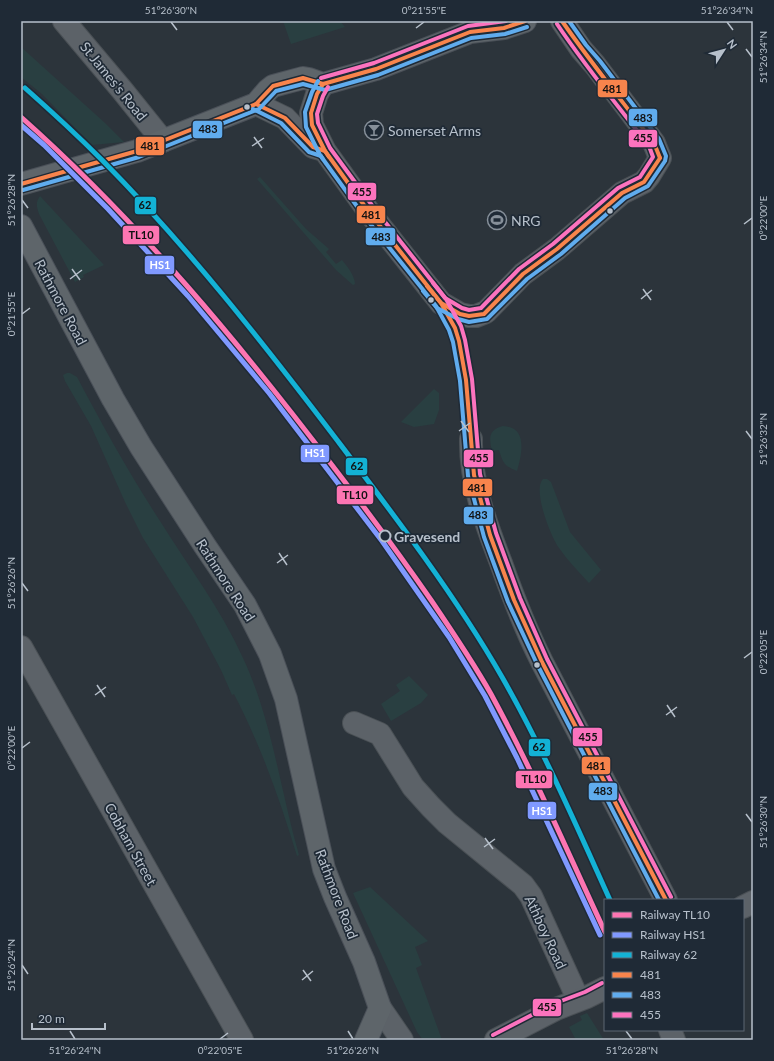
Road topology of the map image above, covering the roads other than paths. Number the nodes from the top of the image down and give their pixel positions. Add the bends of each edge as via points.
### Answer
1 (64, 21) edge
2 (526, 21) edge
3 (562, 21) edge
4 (475, 27) edge
5 (323, 84) junction
6 (256, 104) junction
7 (163, 141) junction
8 (325, 151) junction
9 (28, 182) edge
10 (21, 226) edge
11 (471, 439) dead end
12 (21, 647) edge
13 (354, 723) dead end
14 (665, 899) edge
15 (753, 902) edge
16 (744, 906) edge
17 (591, 994) edge
18 (380, 1008) junction
19 (242, 1040) edge
20 (366, 1040) edge
21 (402, 1040) edge
22 (496, 1040) edge

1 - 7 street, St James's Road
2 - 4 main road via 504,28
3 - 8 street via 654,143 660,158 644,182 622,193 557,249 523,274 486,312 469,316 440,303
4 - 5 main road via 376,69
5 - 6 main road via 303,78 273,86
5 - 8 street via 311,113 312,125
6 - 7 main road
6 - 8 street via 285,118 313,147
7 - 9 main road via 131,153
10 - 18 main road, Rathmore Road via 141,447 245,605 270,654 286,699 324,869 364,962
11 - 14 street via 474,475 482,509 527,630
12 - 19 street, Cobham Street
13 - 17 street, Athboy Road via 380,734 413,787 431,807 523,885
15 - 16 street
17 - 22 street
18 - 20 main road
18 - 21 street, Rathmore Road

